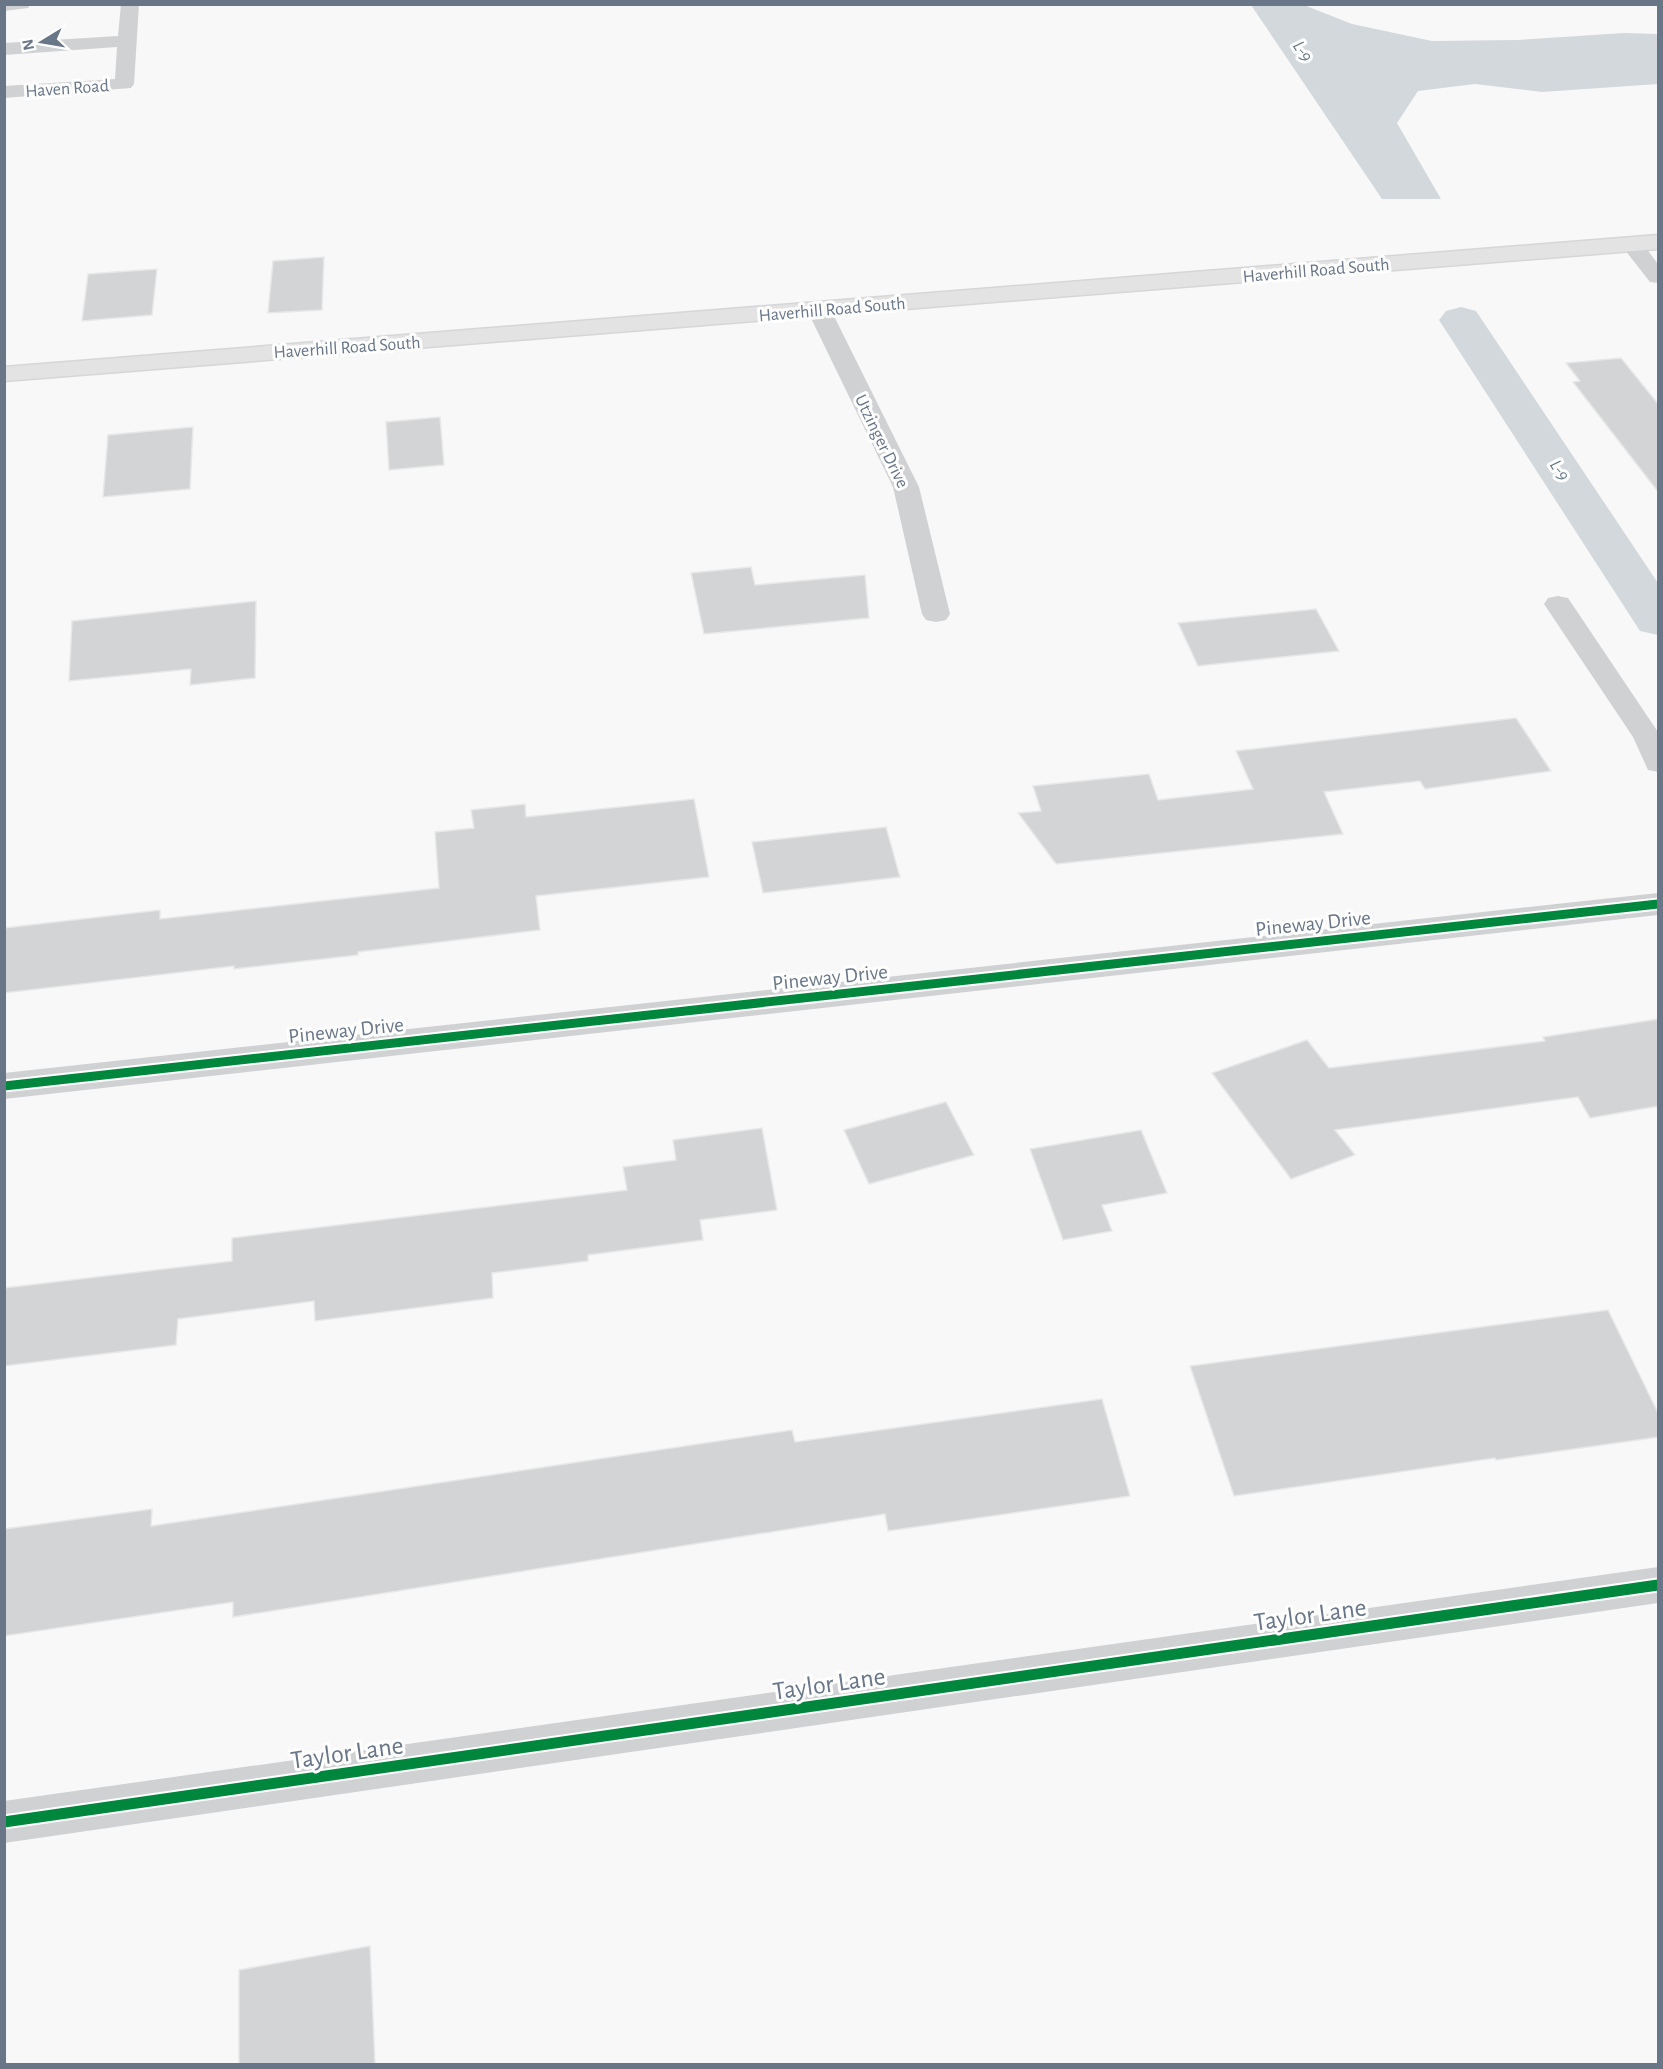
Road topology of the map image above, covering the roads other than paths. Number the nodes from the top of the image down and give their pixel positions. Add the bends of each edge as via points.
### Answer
1 (22, 4) edge
2 (130, 4) edge
3 (4, 6) edge
4 (127, 41) junction
5 (4, 50) edge
6 (4, 92) edge
7 (1659, 243) edge
8 (1632, 245) junction
9 (1659, 277) edge
10 (819, 309) junction
11 (4, 374) edge
12 (1558, 604) dead end
13 (936, 614) dead end
14 (1659, 763) edge
15 (1659, 903) edge
16 (4, 1086) edge
17 (1659, 1585) edge
18 (4, 1822) edge

1 - 3 lane
2 - 4 lane, Haven Road
4 - 5 lane
4 - 6 lane, Haven Road via 123,84
7 - 8 street, Haverhill Road South
8 - 9 lane
8 - 10 street, Haverhill Road South
10 - 11 street, Haverhill Road South
10 - 13 street, Utzinger Drive via 906,487
12 - 14 street via 1647,737
15 - 16 street, Pineway Drive
17 - 18 street, Taylor Lane

